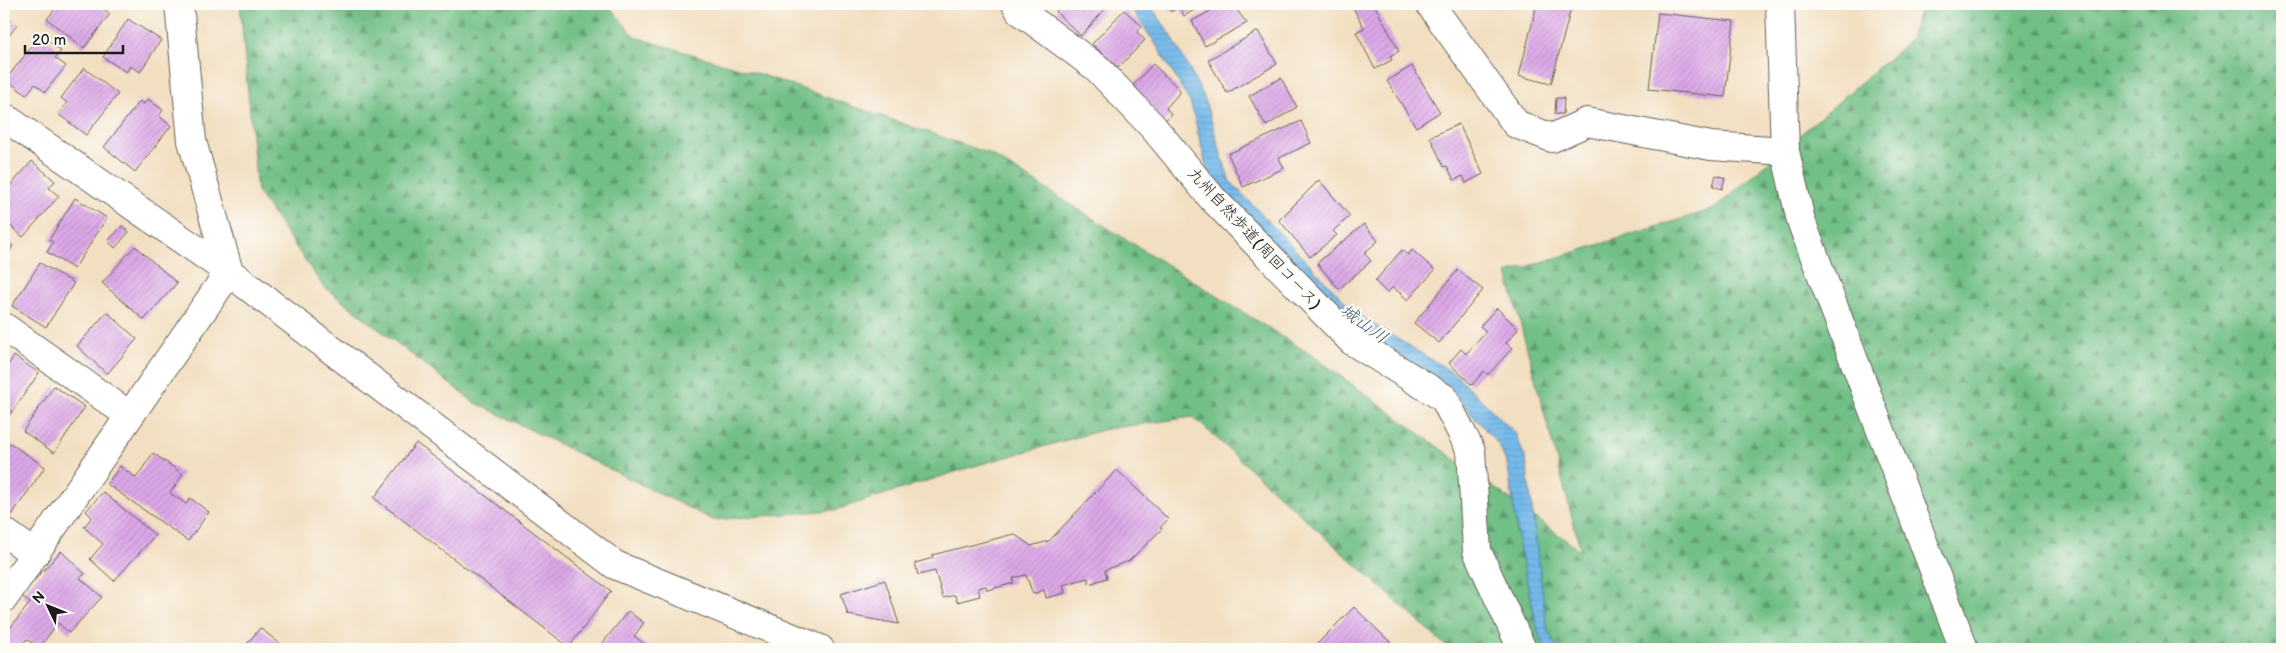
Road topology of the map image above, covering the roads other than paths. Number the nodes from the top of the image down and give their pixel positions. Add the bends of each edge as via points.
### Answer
1 (155, 4) edge
2 (1016, 4) edge
3 (1430, 4) edge
4 (1780, 4) edge
5 (179, 12) edge
6 (4, 117) edge
7 (1785, 151) junction
8 (229, 272) junction
9 (4, 327) edge
10 (129, 415) junction
11 (4, 532) edge
12 (35, 554) junction
13 (4, 598) edge
14 (820, 649) edge
15 (1522, 649) edge
16 (1964, 649) edge

1 - 5 street
2 - 15 street, 九州自然歩道(周回コース) via 1020,11 1097,68 1154,127 1212,198 1352,341 1444,398 1471,451 1477,551
3 - 7 street via 1516,124 1552,138 1587,122 1711,146
4 - 7 street
5 - 8 street via 192,141
6 - 8 street
7 - 16 street via 1801,221
8 - 10 street
8 - 14 street via 615,565
9 - 10 street
10 - 12 street
11 - 12 street
12 - 13 street

